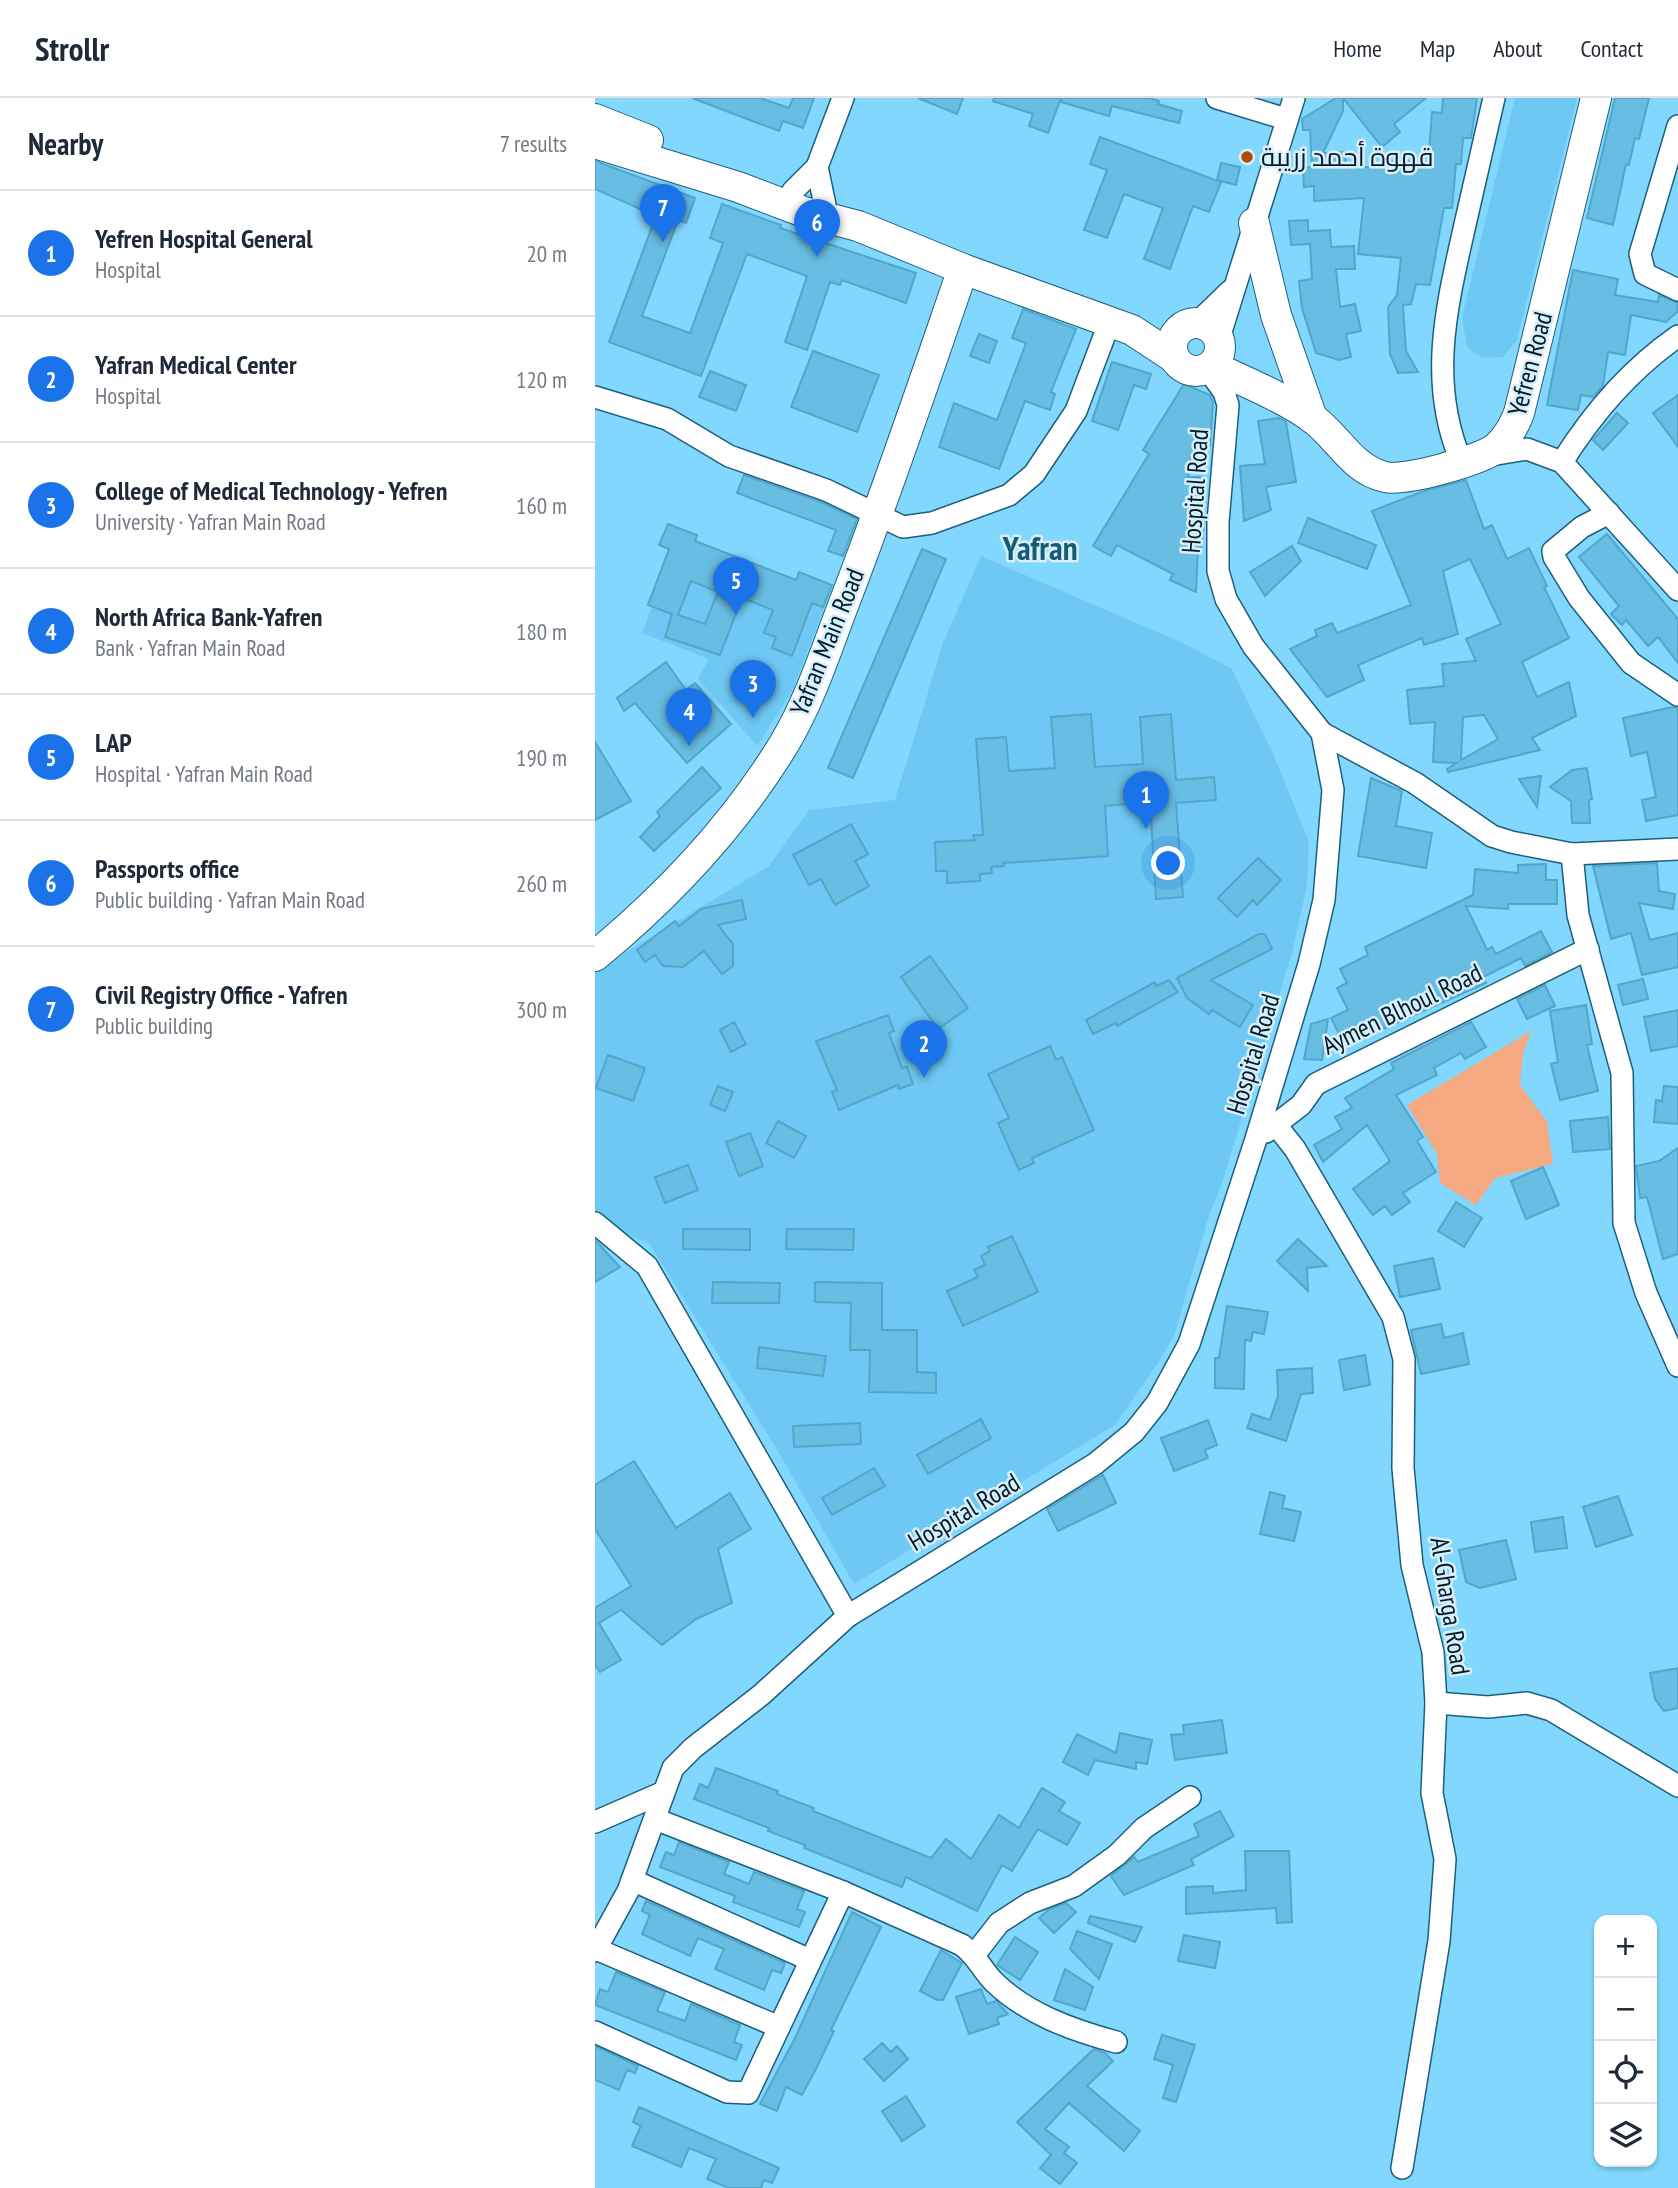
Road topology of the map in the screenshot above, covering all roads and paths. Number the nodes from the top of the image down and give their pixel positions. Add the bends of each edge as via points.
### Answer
1 (843, 98) edge
2 (1217, 98) edge
3 (1294, 98) edge
4 (1494, 98) edge
5 (1596, 98) edge
6 (595, 119) edge
7 (1286, 119) junction
8 (1678, 125) edge
9 (595, 143) edge
10 (817, 167) junction
11 (790, 198) junction
12 (823, 211) junction
13 (1254, 223) junction
14 (963, 269) junction
15 (1678, 290) edge
16 (1121, 326) junction
17 (1678, 336) edge
18 (1207, 344) junction
19 (595, 397) edge
20 (1312, 418) junction
21 (1472, 459) junction
22 (1562, 462) junction
23 (879, 513) junction
24 (1609, 513) junction
25 (1678, 590) edge
26 (1678, 695) edge
27 (1322, 733) junction
28 (1678, 849) edge
29 (1572, 854) junction
30 (1588, 949) junction
31 (595, 956) edge
32 (1276, 1125) junction
33 (1256, 1139) junction
34 (595, 1223) edge
35 (1678, 1366) edge
36 (848, 1616) junction
37 (1436, 1703) junction
38 (1678, 1786) edge
39 (664, 1792) junction
40 (1190, 1797) dead end
41 (655, 1819) junction
42 (595, 1822) edge
43 (632, 1880) junction
44 (843, 1892) junction
45 (596, 1950) edge
46 (975, 1954) junction
47 (810, 1960) junction
48 (779, 2027) junction
49 (595, 2032) edge
50 (1116, 2042) dead end
51 (1402, 2168) dead end

1 - 10 street
2 - 7 street
3 - 7 street
4 - 21 street via 1445,313 1443,402 1448,431
5 - 21 main road, Yefren Road via 1519,412 1511,432 1497,447
6 - 11 main road
7 - 13 street
8 - 15 street via 1640,254 1645,274
9 - 11 main road
10 - 11 street
10 - 12 street
11 - 12 main road
12 - 14 main road
13 - 18 street
13 - 20 main road via 1286,348
14 - 16 main road
14 - 23 main road, Yafran Main Road
16 - 18 main road
16 - 18 main road via 1173,357 1174,335
16 - 23 street via 1057,443 1009,495 932,523 903,527
17 - 22 street via 1628,377
18 - 20 main road, Yefren Road via 1265,392
18 - 27 street, Hospital Road via 1228,405 1218,522 1218,571 1226,599 1253,646
19 - 23 street via 667,419 729,456
20 - 21 main road, Yefren Road via 1350,458 1386,478 1415,477
21 - 22 street via 1527,449
22 - 24 street
23 - 31 main road, Yafran Main Road via 809,693 785,741 693,866
24 - 25 street
24 - 26 street via 1563,540 1553,551 1554,557 1579,598 1631,663
27 - 29 street via 1415,783 1492,836
27 - 33 street, Hospital Road via 1333,790 1324,900
28 - 29 street
29 - 30 street via 1578,915
30 - 32 street, Aymen Blhoul Road via 1316,1084 1301,1105
30 - 35 street via 1622,1073 1624,1223 1646,1293
32 - 33 street, Aymen Blhoul Road
32 - 37 street, Al-Gharga Road via 1295,1149 1393,1317 1404,1359 1403,1468 1412,1565 1433,1652
33 - 36 street, Hospital Road via 1189,1343 1157,1403 1134,1432 1063,1485
34 - 36 street via 647,1266
36 - 39 street, Hospital Road via 761,1695 693,1748 673,1768
37 - 38 street via 1488,1707 1527,1703 1551,1710
37 - 51 street, Al-Gharga Road via 1432,1793 1445,1859 1443,1904
39 - 41 street, Hospital Road
39 - 42 street
40 - 46 street via 1074,1886 1030,1903 999,1923
41 - 43 street, Hospital Road
41 - 44 street
43 - 45 street, Hospital Road
43 - 47 street
44 - 46 street
44 - 47 street
45 - 48 street
46 - 50 street via 992,1980 1019,2003 1073,2031
47 - 48 street
48 - 49 street via 748,2093 727,2092

